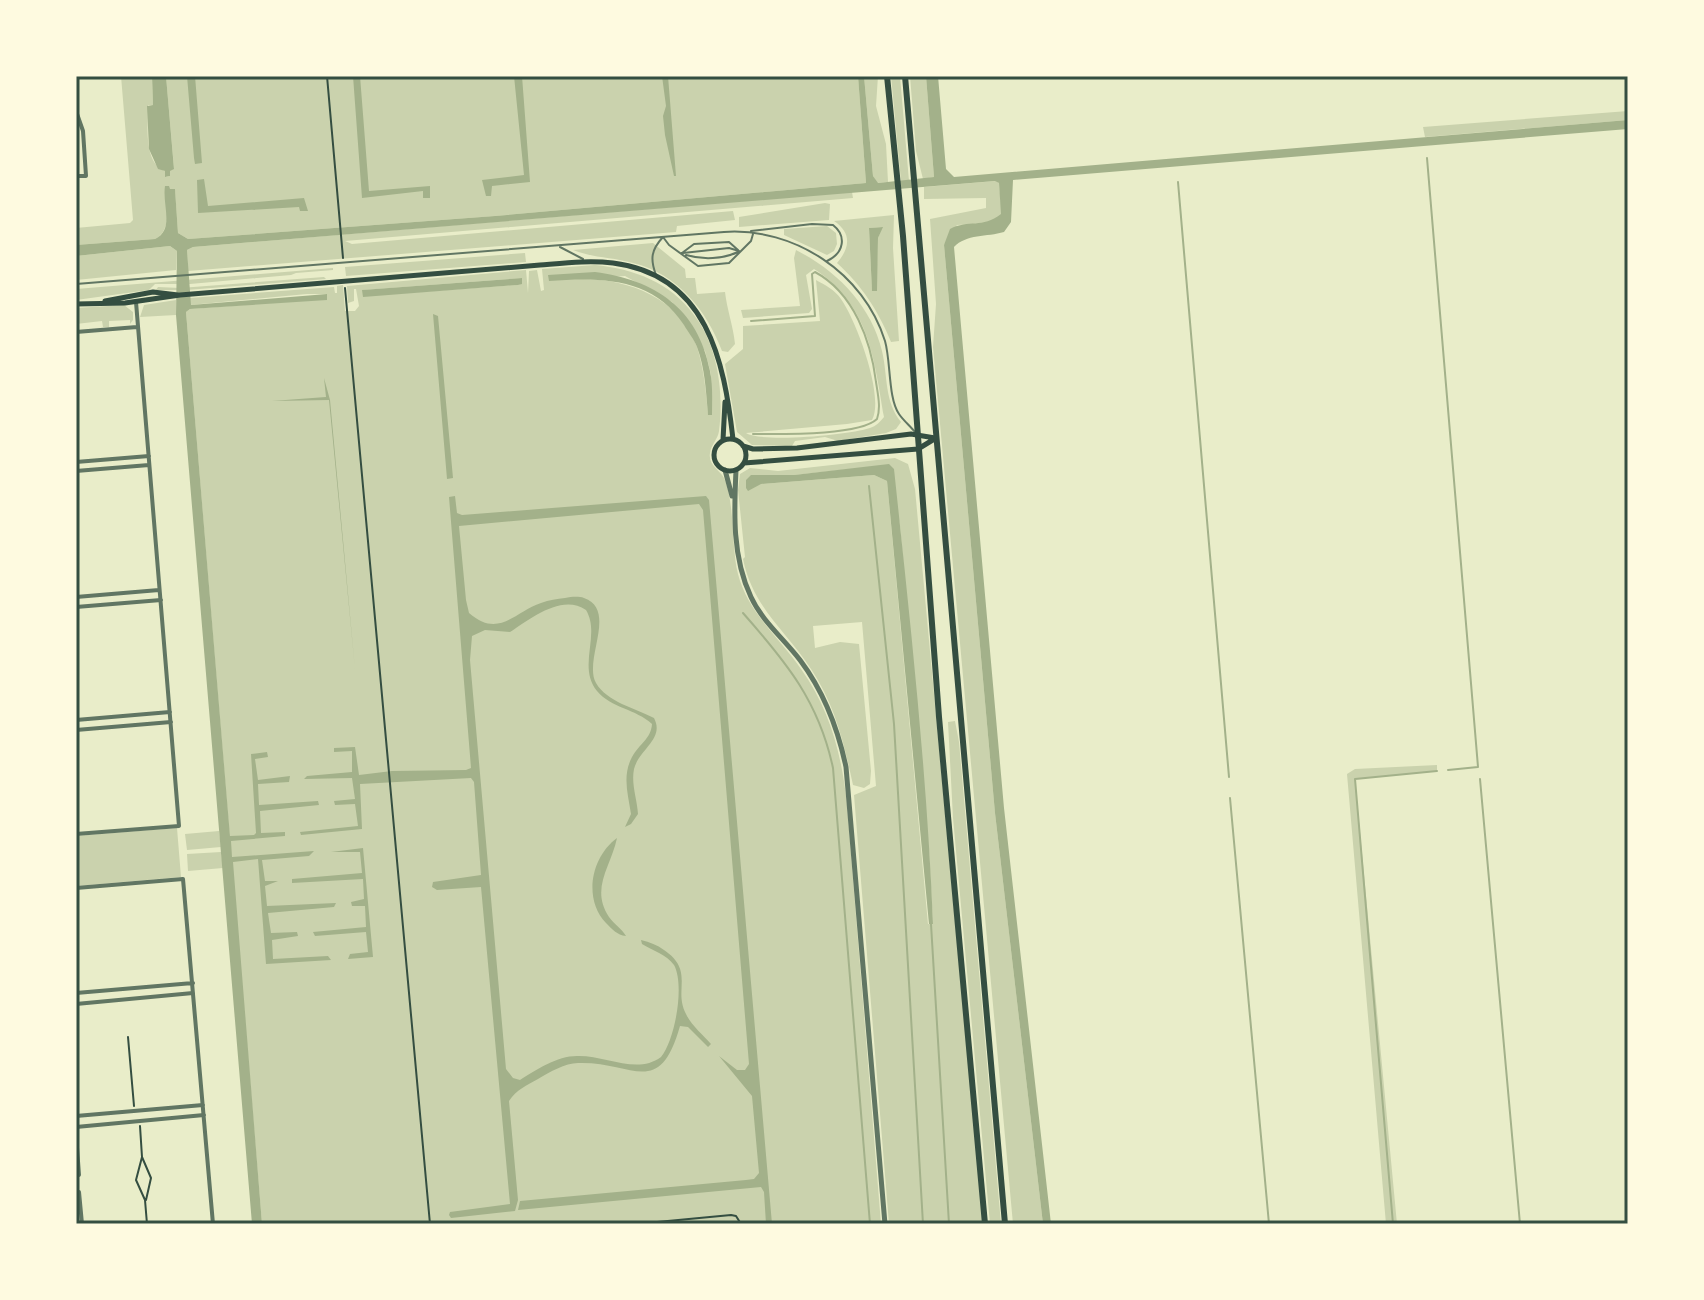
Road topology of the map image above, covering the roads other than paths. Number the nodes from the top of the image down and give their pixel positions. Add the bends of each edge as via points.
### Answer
1 (887, 76) edge
2 (905, 76) edge
3 (76, 111) edge
4 (76, 176) edge
5 (748, 232) junction
6 (754, 232) junction
7 (663, 237) junction
8 (559, 246) junction
9 (740, 251) junction
10 (681, 254) junction
11 (826, 261) junction
12 (588, 262) junction
13 (656, 277) junction
14 (76, 284) edge
15 (135, 294) junction
16 (180, 295) junction
17 (104, 301) junction
18 (136, 302) junction
19 (76, 304) edge
20 (138, 327) junction
21 (76, 332) edge
22 (725, 397) junction
23 (917, 434) junction
24 (936, 438) junction
25 (733, 439) junction
26 (723, 440) junction
27 (743, 446) junction
28 (918, 449) junction
29 (149, 456) junction
30 (76, 462) edge
31 (744, 463) junction
32 (149, 465) junction
33 (725, 470) junction
34 (736, 470) junction
35 (76, 471) edge
36 (734, 500) junction
37 (159, 590) junction
38 (76, 597) edge
39 (161, 600) junction
40 (76, 607) edge
41 (170, 712) junction
42 (76, 720) edge
43 (171, 722) junction
44 (76, 730) edge
45 (76, 834) edge
46 (76, 888) edge
47 (193, 983) junction
48 (76, 993) edge
49 (194, 993) junction
50 (76, 1004) edge
51 (203, 1105) junction
52 (204, 1115) junction
53 (76, 1116) edge
54 (76, 1127) edge
55 (76, 1134) edge
56 (79, 1175) dead end
57 (79, 1192) dead end
58 (82, 1224) edge
59 (213, 1224) edge
60 (885, 1224) edge
61 (985, 1224) edge
62 (1005, 1224) edge

1 - 23 main road
2 - 24 main road
3 - 4 street via 86,176
5 - 6 lane
5 - 7 lane
5 - 11 lane via 833,225 842,244
6 - 9 lane
6 - 11 lane via 790,242
7 - 8 lane
7 - 10 lane
7 - 13 lane via 651,257
8 - 12 lane
8 - 14 lane
9 - 10 lane
9 - 10 lane via 697,259
9 - 10 lane via 725,242 694,244
9 - 10 lane via 729,263 698,266
11 - 23 lane via 852,284 874,316 888,352 897,412
12 - 13 main road via 627,265
12 - 16 main road
13 - 22 main road via 682,295 703,320 719,358
15 - 16 main road
15 - 17 main road
15 - 18 street
16 - 18 main road
17 - 18 main road
17 - 19 main road
18 - 20 street
20 - 21 street
20 - 29 street
22 - 25 main road
22 - 26 main road
23 - 24 main road
23 - 27 main road via 797,448
23 - 28 main road
24 - 28 main road
24 - 62 main road
25 - 26 main road
25 - 27 main road
26 - 33 main road via 714,455
27 - 31 main road
28 - 31 main road
28 - 61 main road
29 - 30 street
29 - 32 street
31 - 34 main road
32 - 35 street
32 - 37 street
33 - 34 main road
33 - 36 street
34 - 36 street
36 - 60 street via 739,560 750,597 813,679 844,756
37 - 38 street
37 - 39 street
39 - 40 street
39 - 41 street
41 - 42 street
41 - 43 street
43 - 44 street
43 - 45 street via 179,826
46 - 47 street via 183,879
47 - 48 street
47 - 49 street
49 - 50 street
49 - 51 street
51 - 52 street
51 - 53 street
52 - 54 street
52 - 59 street
55 - 56 street
57 - 58 street

